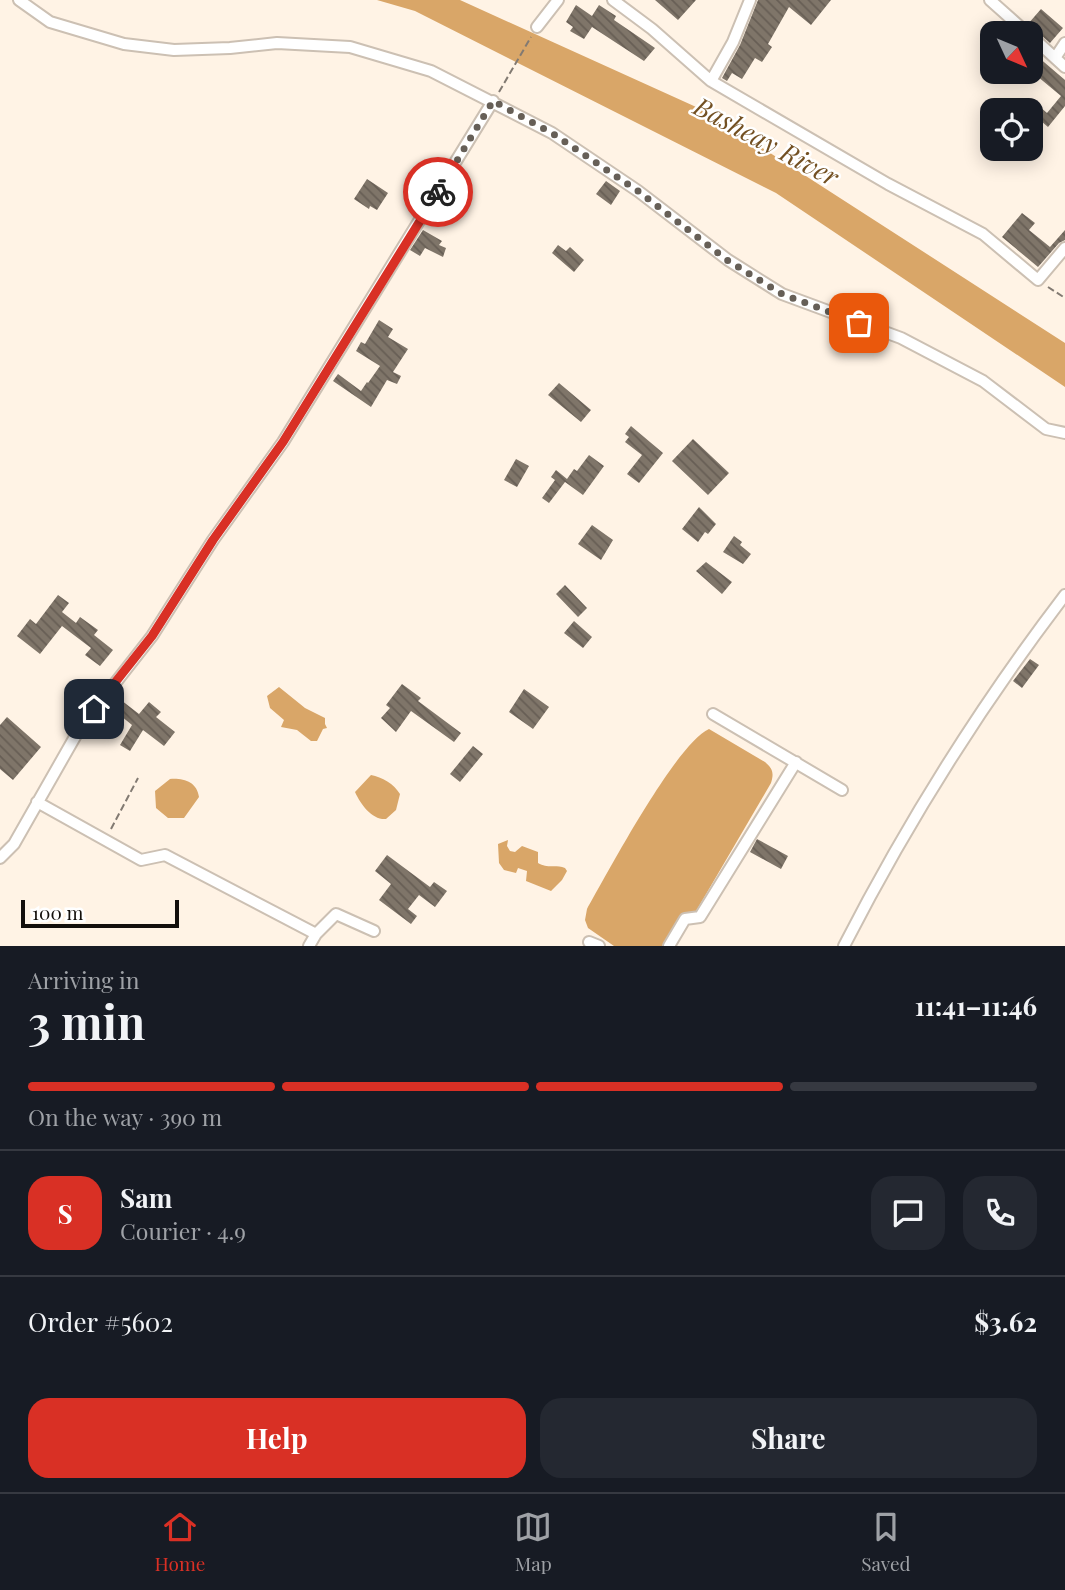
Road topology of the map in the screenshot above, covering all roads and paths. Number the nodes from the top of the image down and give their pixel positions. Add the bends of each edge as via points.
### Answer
1 (19, 0) edge
2 (558, 0) edge
3 (613, 0) edge
4 (750, 0) edge
5 (990, 0) edge
6 (1013, 21) edge
7 (537, 27) joint
8 (1065, 43) edge
9 (1043, 47) edge
10 (1055, 58) junction
11 (1065, 67) edge
12 (711, 81) junction
13 (493, 101) junction
14 (1065, 248) edge
15 (1038, 280) junction
16 (1065, 298) edge
17 (1065, 433) edge
18 (1065, 595) edge
19 (713, 714) dead end
20 (796, 762) junction
21 (138, 778) dead end
22 (842, 790) dead end
23 (37, 802) junction
24 (104, 841) junction
25 (0, 858) edge
26 (374, 931) dead end
27 (316, 933) junction
28 (309, 946) edge
29 (669, 946) edge
30 (844, 946) edge

1 - 13 street via 50,22 124,44 174,50 277,43 350,47 431,71
2 - 7 street
3 - 12 street
4 - 12 street
5 - 6 street
7 - 13 path
8 - 10 street
9 - 10 street
10 - 11 street
12 - 15 street via 888,184 983,233
13 - 17 street via 552,133 638,191 727,260 782,294 901,338 983,381 1046,429
13 - 23 street via 283,442 152,636 80,728
14 - 15 street
15 - 16 path
18 - 30 street via 933,785
19 - 20 street
20 - 22 street
20 - 29 street via 700,917 685,919
21 - 24 path
23 - 24 street
23 - 25 street via 14,844
24 - 27 street via 141,860 165,855
26 - 27 street via 336,915
27 - 28 street

